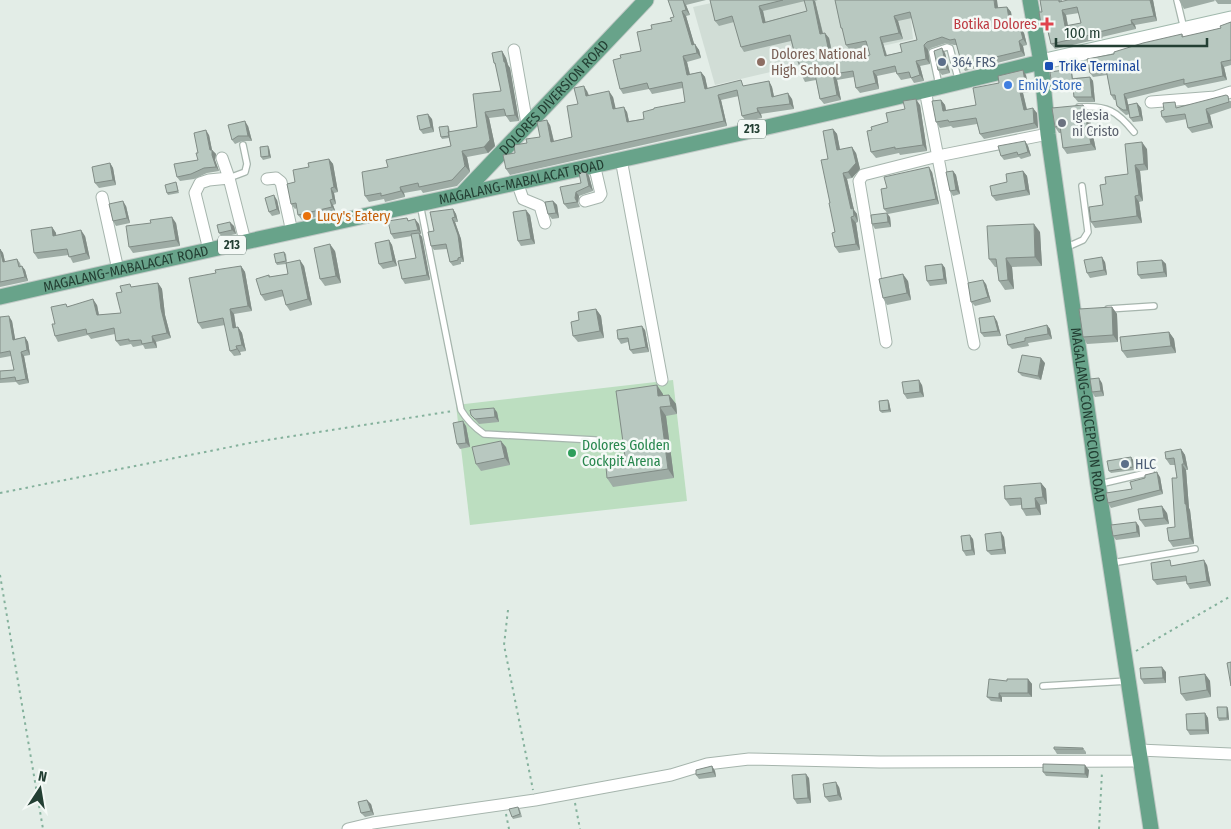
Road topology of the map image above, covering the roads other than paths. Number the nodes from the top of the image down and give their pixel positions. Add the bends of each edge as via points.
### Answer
1 (646, 0) edge
2 (1030, 0) edge
3 (1177, 0) edge
4 (1231, 19) edge
5 (1184, 29) junction
6 (514, 50) dead end
7 (1041, 62) junction
8 (960, 82) junction
9 (932, 89) junction
10 (1231, 92) edge
11 (1151, 102) dead end
12 (1075, 107) edge
13 (528, 124) junction
14 (1134, 132) dead end
15 (1048, 134) junction
16 (244, 145) dead end
17 (938, 156) junction
18 (222, 158) dead end
19 (621, 159) junction
20 (594, 164) junction
21 (229, 178) junction
22 (268, 179) dead end
23 (517, 182) junction
24 (1082, 186) dead end
25 (463, 193) junction
26 (102, 197) dead end
27 (585, 201) dead end
28 (420, 204) junction
29 (544, 223) dead end
30 (292, 232) junction
31 (245, 242) junction
32 (1064, 248) junction
33 (209, 250) junction
34 (118, 270) junction
35 (0, 297) edge
36 (1154, 306) dead end
37 (1100, 310) edge
38 (886, 342) dead end
39 (974, 344) dead end
40 (662, 380) dead end
41 (595, 440) dead end
42 (1150, 472) edge
43 (1098, 484) junction
44 (1195, 550) dead end
45 (1110, 563) junction
46 (1128, 681) junction
47 (1043, 686) dead end
48 (1231, 754) edge
49 (1140, 756) junction
50 (348, 829) edge
51 (1151, 829) edge

1 - 13 main road, DOLORES DIVERSION ROAD
2 - 7 main road, MAGALANG-CONCEPCION ROAD
3 - 5 lane
4 - 5 street
5 - 7 street
6 - 13 street
7 - 8 main road, MAGALANG-MABALACAT ROAD / 213
7 - 15 main road, MAGALANG-CONCEPCION ROAD via 1049,108
8 - 9 main road, MAGALANG-MABALACAT ROAD / 213
8 - 9 lane via 950,48 933,50
9 - 17 street
9 - 19 main road, MAGALANG-MABALACAT ROAD / 213
10 - 11 street via 1215,97
12 - 14 lane via 1091,106 1114,112
13 - 25 main road, DOLORES DIVERSION ROAD
15 - 17 street
15 - 32 main road, MAGALANG-CONCEPCION ROAD
16 - 21 lane via 247,158 245,172
17 - 38 street via 863,175 859,181
17 - 39 street
18 - 21 street
19 - 20 main road, MAGALANG-MABALACAT ROAD / 213
19 - 40 street
20 - 23 main road, MAGALANG-MABALACAT ROAD / 213
20 - 27 street via 601,194
21 - 31 street
21 - 33 street via 200,183 196,190
22 - 30 street via 276,178 282,182
23 - 25 main road, MAGALANG-MABALACAT ROAD / 213
23 - 29 street via 523,199 540,206
24 - 32 lane via 1088,232 1083,240
25 - 28 main road, MAGALANG-MABALACAT ROAD / 213
26 - 34 street
28 - 30 main road, MAGALANG-MABALACAT ROAD / 213
28 - 41 lane via 461,410 472,426 484,434
30 - 31 main road, MAGALANG-MABALACAT ROAD / 213
31 - 33 main road, MAGALANG-MABALACAT ROAD / 213
32 - 43 main road, MAGALANG-CONCEPCION ROAD via 1078,311
33 - 34 main road, MAGALANG-MABALACAT ROAD / 213
34 - 35 main road, MAGALANG-MABALACAT ROAD / 213
36 - 37 lane
42 - 43 lane
43 - 45 main road, MAGALANG-CONCEPCION ROAD
44 - 45 lane
45 - 46 main road, MAGALANG-CONCEPCION ROAD
46 - 47 lane
46 - 49 main road, MAGALANG-CONCEPCION ROAD
48 - 49 street
49 - 50 street via 1102,762 749,759 707,764 671,775 535,800
49 - 51 main road, MAGALANG-CONCEPCION ROAD

